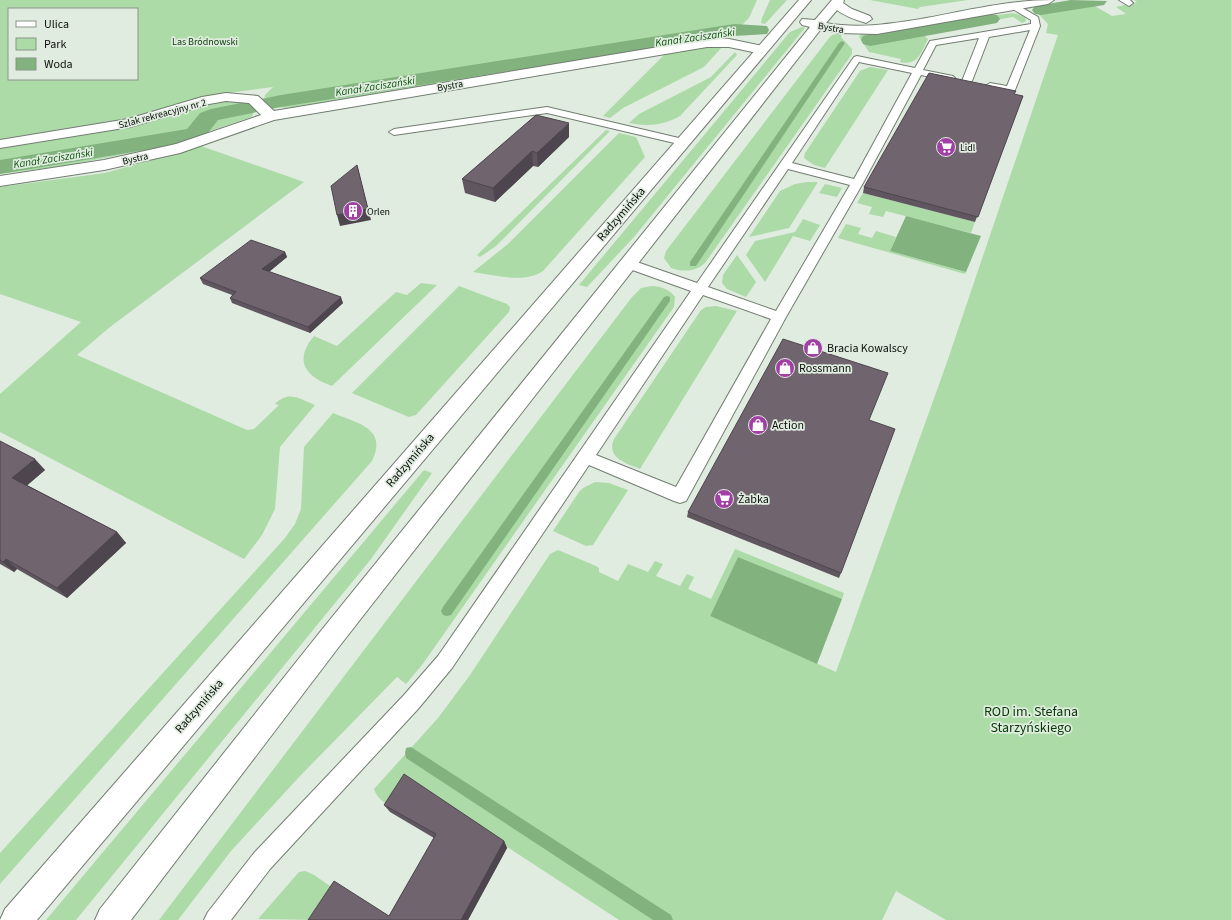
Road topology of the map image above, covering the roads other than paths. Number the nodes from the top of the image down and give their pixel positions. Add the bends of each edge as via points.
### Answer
1 (805, 0) edge
2 (838, 0) edge
3 (1048, 0) edge
4 (1014, 6) junction
5 (792, 15) junction
6 (944, 18) junction
7 (866, 19) junction
8 (822, 21) junction
9 (1036, 26) junction
10 (985, 34) junction
11 (762, 50) junction
12 (919, 71) junction
13 (974, 83) junction
14 (264, 108) junction
15 (394, 132) dead end
16 (683, 142) junction
17 (0, 144) edge
18 (785, 165) junction
19 (0, 181) edge
20 (856, 183) junction
21 (629, 264) junction
22 (700, 290) junction
23 (779, 317) junction
24 (585, 457) junction
25 (16, 920) edge
26 (111, 920) edge
27 (216, 920) edge

1 - 5 main road, Radzymińska
2 - 7 main road, Bystra via 838,5 844,10
2 - 8 main road
3 - 4 main road, Bystra
4 - 6 main road, Bystra
4 - 9 lane via 1035,19
5 - 8 main road, Bystra
5 - 11 main road, Radzymińska
6 - 7 main road, Bystra
6 - 8 main road, Bystra via 870,30 844,30
7 - 8 main road, Bystra
8 - 21 main road
9 - 10 lane
9 - 13 lane via 1010,90
10 - 12 lane via 933,43
10 - 13 lane
11 - 14 main road, Bystra via 707,43
11 - 16 main road, Radzymińska
12 - 13 lane
12 - 18 lane via 857,59
12 - 20 lane
14 - 17 main road, Szlak rekreacyjny nr 2 via 243,97 220,98 130,123
14 - 19 main road, Bystra via 180,148 104,165
15 - 16 lane via 547,110
16 - 25 main road, Radzymińska
18 - 20 lane
18 - 22 lane
20 - 23 lane
21 - 22 lane
21 - 26 main road via 329,640
22 - 23 lane
22 - 24 lane
23 - 24 lane via 680,496
24 - 27 lane via 445,662 411,702 262,861

